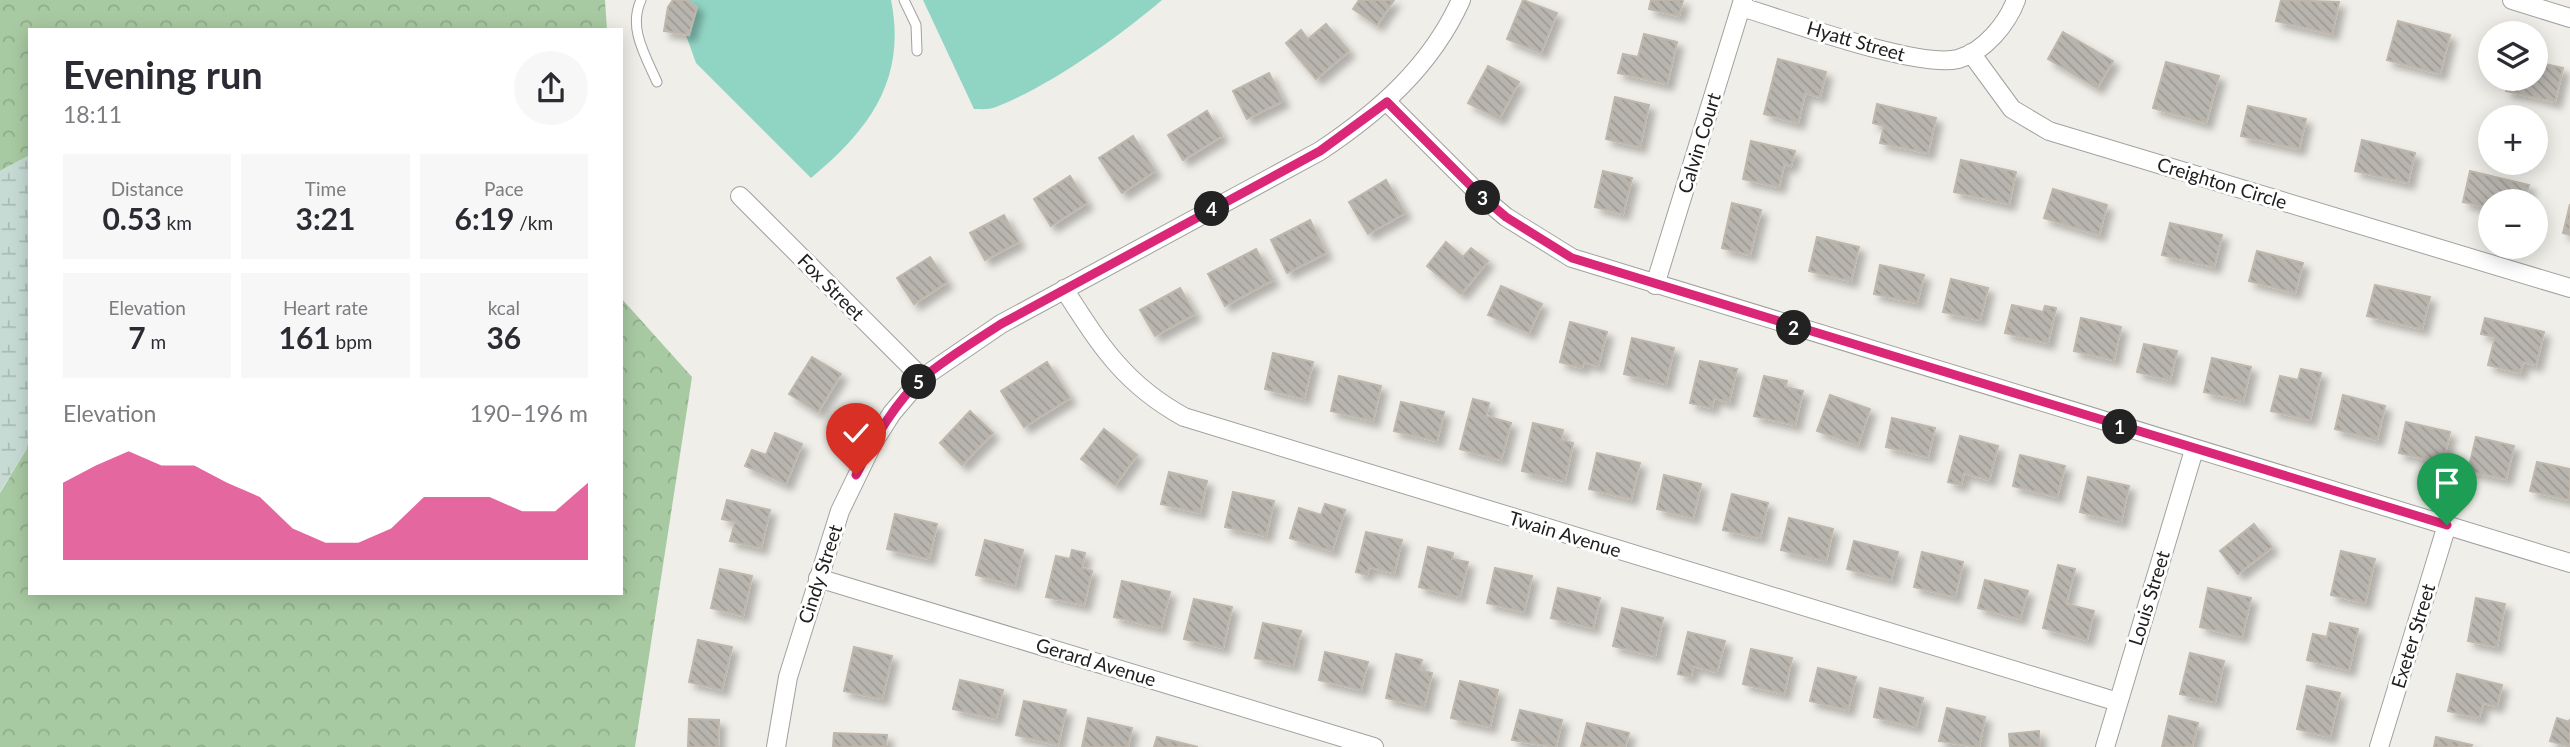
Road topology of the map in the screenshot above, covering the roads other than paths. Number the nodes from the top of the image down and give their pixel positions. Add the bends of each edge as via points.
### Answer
1 (641, 0) edge
2 (904, 0) edge
3 (1461, 0) edge
4 (2016, 0) edge
5 (2512, 0) edge
6 (1742, 3) edge
7 (2570, 18) edge
8 (917, 51) dead end
9 (1971, 53) junction
10 (657, 82) dead end
11 (1387, 102) junction
12 (740, 196) dead end
13 (1656, 285) junction
14 (2570, 288) edge
15 (1064, 289) junction
16 (922, 378) junction
17 (2194, 450) junction
18 (2447, 525) junction
19 (2570, 563) edge
20 (818, 578) junction
21 (2118, 702) junction
22 (776, 747) edge
23 (1374, 747) edge
24 (2105, 747) edge
25 (2379, 747) edge

1 - 10 lane via 635,22
2 - 8 lane via 916,25
3 - 11 street, Cindy Street via 1443,35
4 - 9 street via 1994,34
5 - 7 street
6 - 9 street, Hyatt Street via 1922,60 1957,59
6 - 13 street, Calvin Court
9 - 14 street, Creighton Circle via 2012,109 2049,131
11 - 13 street via 1480,195 1517,224 1572,258
11 - 15 street, Cindy Street via 1320,151
12 - 16 street, Fox Street
13 - 17 street
15 - 16 street, Cindy Street via 1001,324
15 - 21 street, Twain Avenue via 1118,369 1156,401 1184,417
16 - 20 street, Cindy Street via 892,413 856,475
17 - 18 street
17 - 21 street, Louis Street
18 - 19 street
18 - 25 street, Exeter Street
20 - 22 street, Cindy Street via 788,677
20 - 23 street, Gerard Avenue
21 - 24 street, Louis Street

